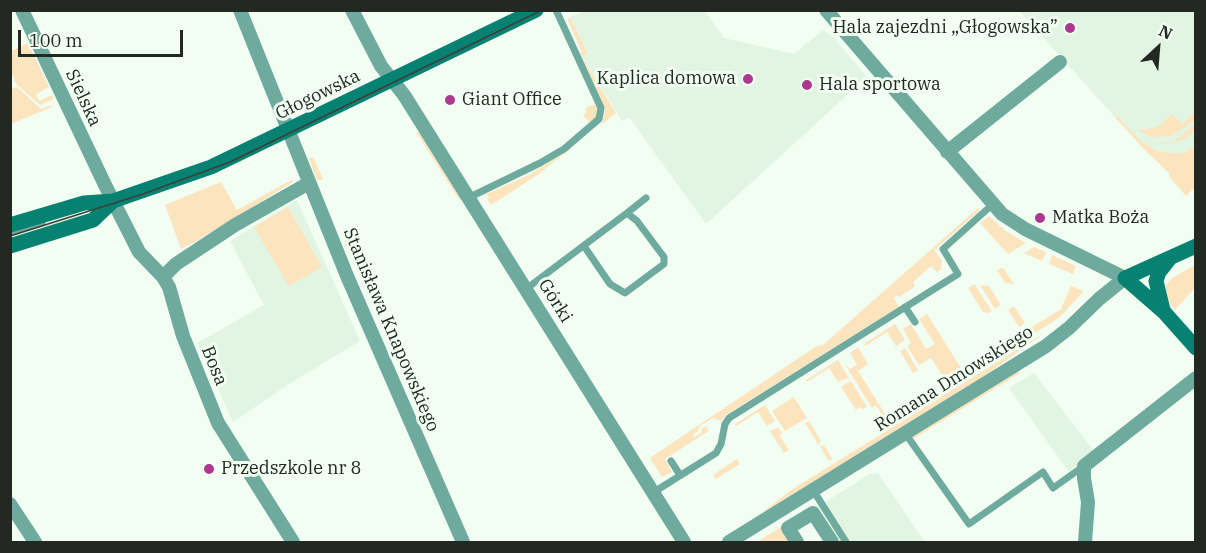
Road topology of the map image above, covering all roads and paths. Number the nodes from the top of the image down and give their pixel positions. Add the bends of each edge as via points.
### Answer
1 (22, 10) edge
2 (240, 10) edge
3 (352, 10) edge
4 (536, 10) edge
5 (556, 10) edge
6 (826, 10) edge
7 (1060, 62) dead end
8 (393, 80) junction
9 (289, 131) junction
10 (947, 152) junction
11 (309, 183) junction
12 (468, 198) junction
13 (646, 198) dead end
14 (113, 201) junction
15 (993, 204) junction
16 (627, 213) junction
17 (10, 225) edge
18 (10, 233) edge
19 (10, 246) edge
20 (584, 246) junction
21 (1196, 246) edge
22 (1172, 256) junction
23 (163, 277) junction
24 (1125, 278) junction
25 (526, 289) junction
26 (905, 307) junction
27 (1164, 312) junction
28 (915, 322) dead end
29 (1196, 348) edge
30 (1196, 378) edge
31 (905, 433) junction
32 (671, 461) dead end
33 (1084, 466) junction
34 (680, 475) junction
35 (813, 490) junction
36 (654, 492) junction
37 (10, 504) edge
38 (784, 508) junction
39 (794, 524) junction
40 (36, 543) edge
41 (293, 543) edge
42 (463, 543) edge
43 (684, 543) edge
44 (729, 543) edge
45 (798, 543) edge
46 (832, 543) edge
47 (846, 543) edge
48 (1085, 543) edge

1 - 14 street, Sielska
2 - 9 street, Stanisława Knapowskiego
3 - 8 street, Górki via 381,66
4 - 8 street, Głogowska
5 - 12 lane via 601,108 599,120 540,164
6 - 10 street
7 - 10 street
8 - 9 street, Głogowska
8 - 12 street, Górki
9 - 11 street, Stanisława Knapowskiego
9 - 14 street, Głogowska via 211,167
10 - 15 street
11 - 23 street via 235,225
11 - 42 street, Stanisława Knapowskiego
12 - 25 street, Górki
13 - 16 lane
14 - 17 street, Głogowska via 84,203
14 - 18 lane
14 - 19 street, Głogowska via 93,220
14 - 23 street, Bosa via 142,256
15 - 24 street via 1025,229
15 - 26 lane via 943,249 958,274
16 - 20 lane
16 - 20 lane via 651,239 664,257 664,264 625,293 610,284
20 - 25 lane
21 - 22 street, Romana Dmowskiego
22 - 24 street, Romana Dmowskiego
22 - 27 street via 1156,281
23 - 41 street, Bosa via 218,423
24 - 27 street
24 - 31 street, Romana Dmowskiego via 1052,341
25 - 36 street, Górki
26 - 28 lane
26 - 34 lane via 729,418 717,453
27 - 29 street
30 - 33 street
31 - 33 lane via 969,524 1042,472 1053,488
31 - 35 street, Romana Dmowskiego
32 - 34 lane
33 - 48 street via 1088,502
34 - 36 lane
35 - 38 street, Romana Dmowskiego
35 - 47 lane
36 - 43 street, Górki
37 - 40 street
38 - 39 street
38 - 44 street, Romana Dmowskiego
39 - 45 street via 788,528
39 - 46 street via 813,513

